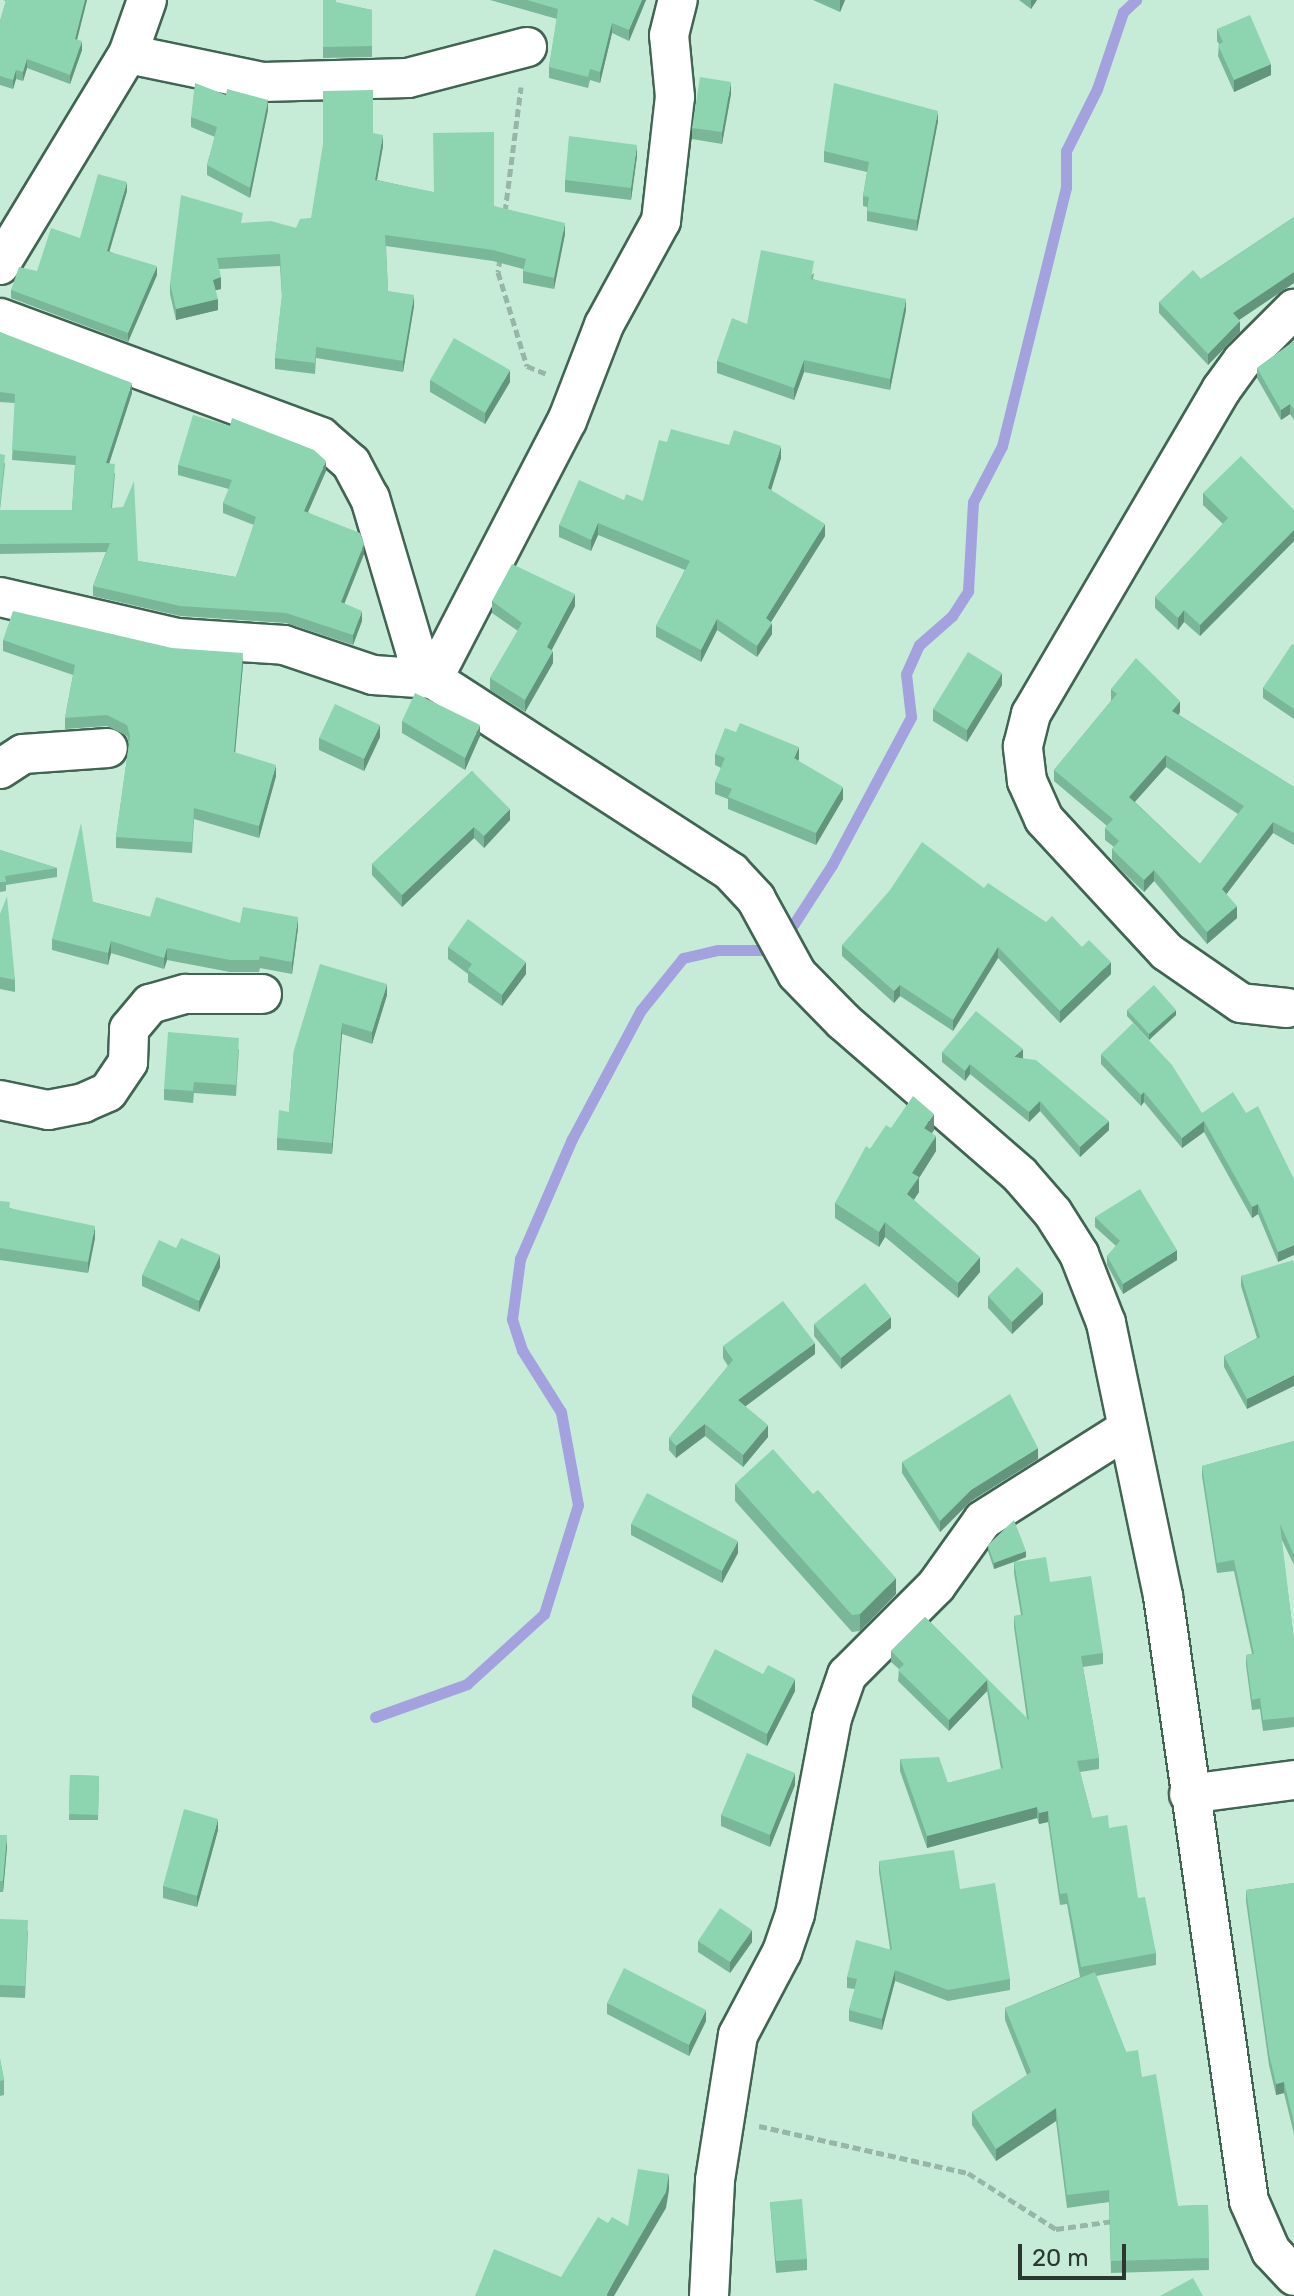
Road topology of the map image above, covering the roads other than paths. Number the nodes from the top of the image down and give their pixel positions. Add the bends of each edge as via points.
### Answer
1 (147, 0) edge
2 (678, 0) edge
3 (527, 47) road end
4 (128, 54) junction
5 (0, 265) edge
6 (1294, 309) edge
7 (0, 318) edge
8 (0, 597) edge
9 (433, 679) junction
10 (108, 748) dead end
11 (0, 769) edge
12 (262, 994) dead end
13 (1292, 1009) edge
14 (0, 1100) edge
15 (1127, 1429) junction
16 (1294, 1780) edge
17 (1189, 1794) junction
18 (1294, 2276) edge
19 (709, 2296) edge

1 - 4 street
2 - 9 street via 669,35 675,97 661,221 604,325 581,388
3 - 4 street via 408,78 263,82
4 - 5 street
6 - 13 street via 1221,390 1031,714 1023,746 1027,781 1044,819 1167,952 1241,1003
7 - 9 street via 321,437 351,463 370,498 416,653
8 - 9 street via 177,638 284,645 373,675
9 - 15 street via 731,872 756,899 797,974 854,1031 1020,1175 1079,1254 1106,1323
10 - 11 street via 23,754
12 - 14 street via 186,994 150,1004 129,1029 128,1062 108,1092 83,1103 48,1110
15 - 17 street via 1163,1596
15 - 19 street via 983,1520 936,1586 847,1675 832,1718 795,1914 782,1952 738,2035 715,2180
16 - 17 street
17 - 18 street via 1249,2201 1271,2251

